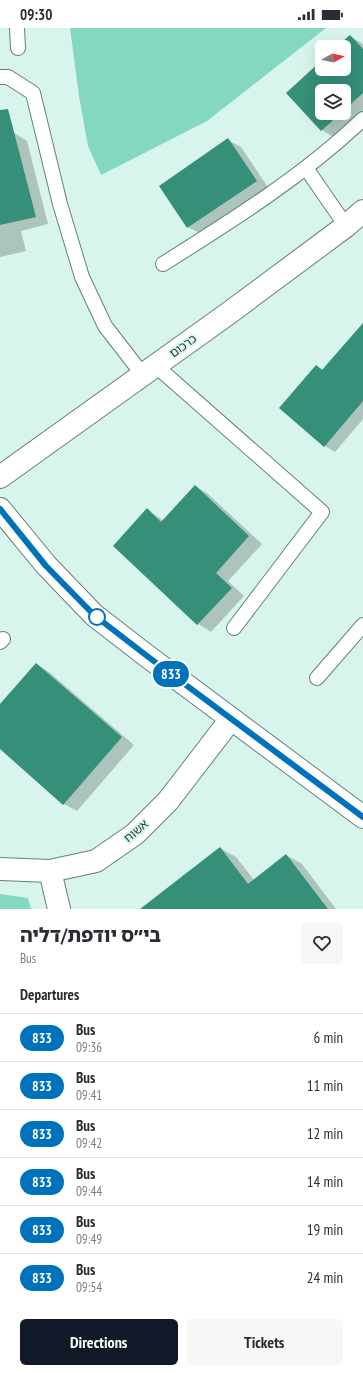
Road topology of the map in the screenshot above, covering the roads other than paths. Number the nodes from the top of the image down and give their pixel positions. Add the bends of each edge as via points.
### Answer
1 (17, 28) edge
2 (18, 48) dead end
3 (0, 77) edge
4 (363, 119) edge
5 (306, 168) junction
6 (363, 211) edge
7 (346, 226) junction
8 (163, 264) dead end
9 (149, 370) junction
10 (0, 477) edge
11 (0, 509) edge
12 (363, 625) edge
13 (234, 628) dead end
14 (317, 678) dead end
15 (231, 719) junction
16 (363, 817) edge
17 (0, 869) edge
18 (50, 871) junction
19 (59, 909) edge

1 - 2 lane
3 - 9 lane via 8,77 33,93 60,204 82,277 105,326
4 - 5 lane
5 - 7 lane
5 - 8 lane via 263,200
6 - 7 street, כרכום
7 - 9 street, כרכום
9 - 10 street, כרכום
9 - 13 lane via 322,512
11 - 15 street via 46,566 94,615
12 - 14 lane
15 - 16 street
15 - 18 street, אשוח via 168,801 135,834 96,861
17 - 18 street, אשוח
18 - 19 street

